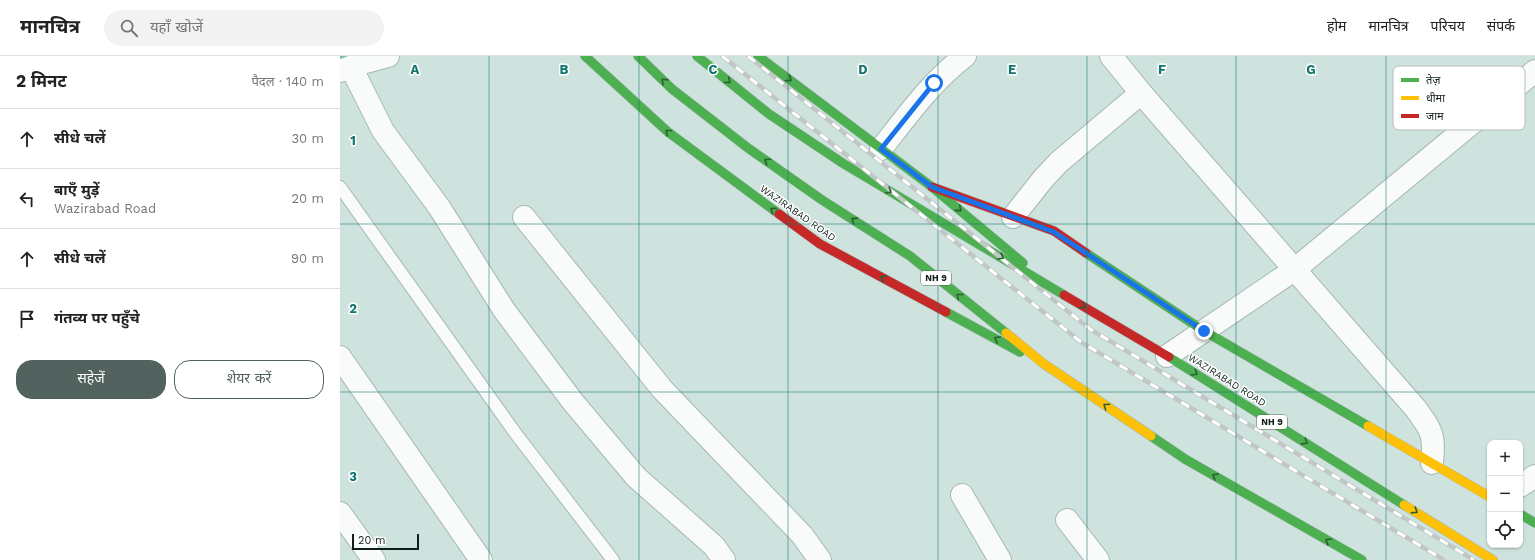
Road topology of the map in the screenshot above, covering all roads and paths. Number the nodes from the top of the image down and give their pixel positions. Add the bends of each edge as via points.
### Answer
1 (388, 56) edge
2 (585, 56) edge
3 (638, 56) edge
4 (697, 56) edge
5 (758, 56) edge
6 (965, 56) edge
7 (1111, 56) edge
8 (351, 63) edge
9 (1535, 71) edge
10 (1525, 79) edge
11 (1141, 93) junction
12 (1464, 130) edge
13 (881, 149) junction
14 (340, 187) edge
15 (932, 187) junction
16 (524, 217) dead end
17 (1013, 217) junction
18 (1294, 270) junction
19 (1050, 286) junction
20 (1204, 331) junction
21 (1167, 356) junction
22 (340, 357) edge
23 (1044, 364) junction
24 (1432, 463) junction
25 (1535, 476) edge
26 (1523, 484) edge
27 (962, 495) dead end
28 (1487, 495) edge
29 (340, 513) edge
30 (1523, 516) edge
31 (1066, 520) dead end
32 (1535, 523) edge
33 (374, 560) edge
34 (481, 560) edge
35 (613, 560) edge
36 (724, 560) edge
37 (820, 560) edge
38 (1000, 560) edge
39 (1098, 560) edge
40 (1362, 560) edge
41 (1494, 560) edge

1 - 8 street
23 -> 2 main road, WAZIRABAD ROAD via 820,244 668,132
23 -> 3 main road, WAZIRABAD ROAD / NH 9 via 910,256 822,200 748,148 672,89
4 -> 19 main road, WAZIRABAD ROAD / NH 9 via 769,114 844,164
5 -> 13 main road, WAZIRABAD ROAD
6 - 13 street via 934,83
7 - 11 street
8 - 36 street via 383,131 440,207 504,310 573,402 636,477 714,546
9 - 10 street
11 - 17 street via 1059,162
11 - 18 street
12 - 18 street
13 - 15 main road, WAZIRABAD ROAD
14 - 35 lane via 516,434
15 - 17 main road
15 -> 19 main road, WAZIRABAD ROAD
16 - 37 street via 662,389 802,536
17 - 20 main road via 1054,232
18 - 20 street
18 - 24 street via 1427,424 1433,436
19 -> 21 main road, WAZIRABAD ROAD / NH 9
20 - 21 street
20 - 24 main road
21 -> 41 main road, WAZIRABAD ROAD / NH 9
22 - 34 street
40 -> 23 main road, WAZIRABAD ROAD / NH 9 via 1185,459
24 - 28 main road
25 - 26 street
27 - 38 street
29 - 33 street
30 - 32 main road
31 - 39 street

